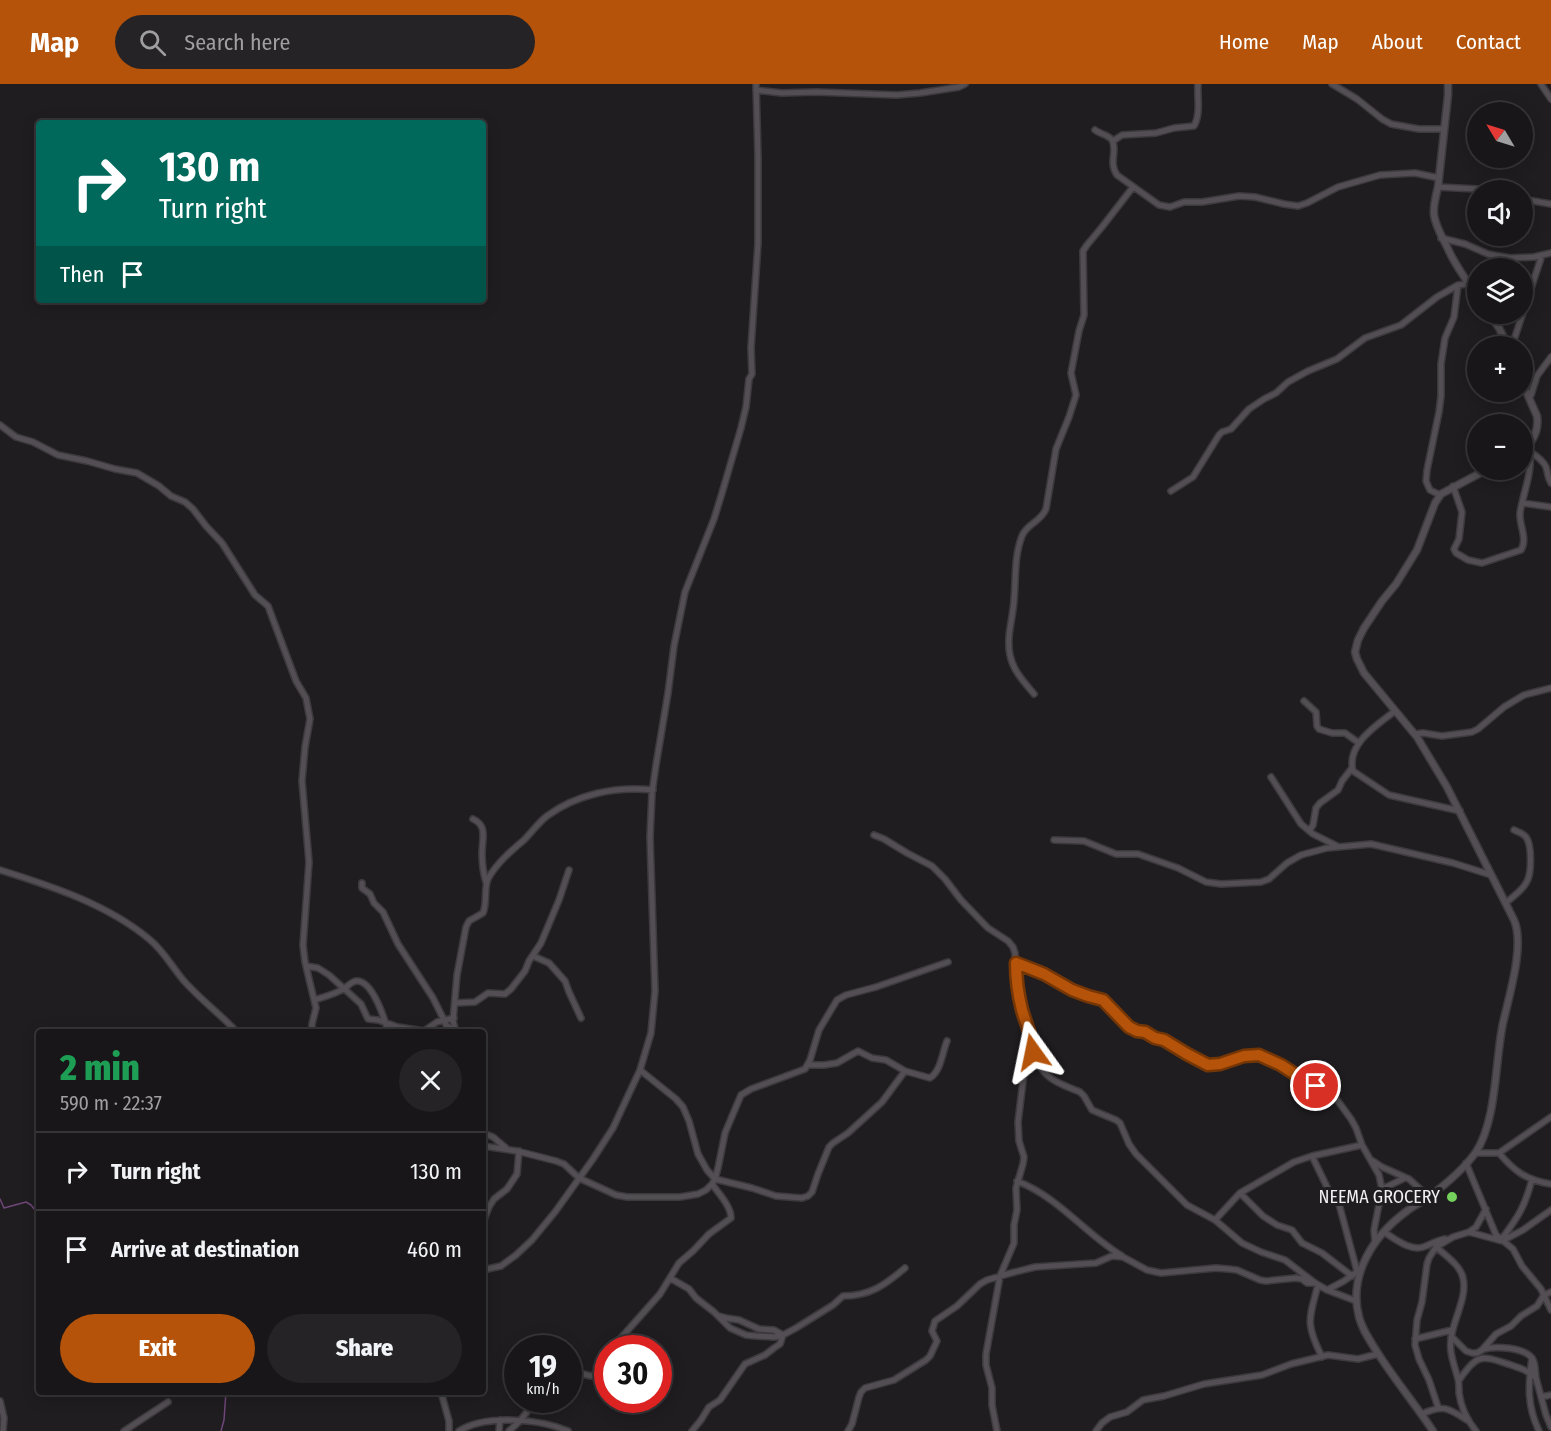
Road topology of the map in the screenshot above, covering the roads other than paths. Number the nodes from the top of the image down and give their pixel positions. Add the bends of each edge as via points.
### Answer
1 (965, 84) edge
2 (1198, 84) edge
3 (1332, 84) edge
4 (1448, 84) edge
5 (1541, 84) edge
6 (756, 87) edge
7 (1551, 99) edge
8 (1444, 129) junction
9 (1095, 130) dead end
10 (1113, 141) junction
11 (1438, 178) junction
12 (1132, 187) junction
13 (1437, 187) junction
14 (1467, 189) edge
15 (1533, 202) edge
16 (1551, 204) edge
17 (1441, 238) junction
18 (1551, 254) edge
19 (1542, 255) junction
20 (1467, 283) edge
21 (1467, 284) edge
22 (1458, 285) junction
23 (1515, 336) edge
24 (1551, 357) edge
25 (1533, 388) edge
26 (1531, 402) edge
27 (0, 425) edge
28 (1533, 438) edge
29 (1533, 453) edge
30 (1467, 480) edge
31 (1527, 480) edge
32 (1551, 483) edge
33 (1454, 486) junction
34 (1171, 491) dead end
35 (1440, 495) junction
36 (1522, 503) junction
37 (1551, 507) edge
38 (1551, 688) edge
39 (1034, 694) dead end
40 (1304, 701) dead end
41 (1395, 711) junction
42 (1415, 734) junction
43 (1359, 743) junction
44 (1352, 768) junction
45 (1271, 777) dead end
46 (652, 790) junction
47 (1460, 811) junction
48 (473, 819) dead end
49 (1514, 830) dead end
50 (1309, 831) junction
51 (874, 835) dead end
52 (1054, 840) dead end
53 (1338, 847) junction
54 (0, 870) edge
55 (569, 870) dead end
56 (1491, 875) junction
57 (362, 883) dead end
58 (486, 883) junction
59 (1506, 903) junction
60 (533, 956) junction
61 (948, 962) dead end
62 (1016, 963) junction
63 (306, 966) junction
64 (344, 989) junction
65 (314, 1000) junction
66 (456, 1003) junction
67 (454, 1018) junction
68 (581, 1018) dead end
69 (444, 1020) junction
70 (386, 1023) junction
71 (234, 1029) edge
72 (312, 1029) edge
73 (387, 1029) edge
74 (411, 1029) edge
75 (427, 1029) edge
76 (452, 1029) edge
77 (455, 1029) edge
78 (947, 1041) dead end
79 (1033, 1052) junction
80 (808, 1065) junction
81 (640, 1070) junction
82 (905, 1071) junction
83 (1551, 1117) edge
84 (486, 1134) edge
85 (1362, 1145) junction
86 (486, 1146) edge
87 (507, 1149) junction
88 (519, 1151) junction
89 (1475, 1153) junction
90 (1499, 1153) junction
91 (1312, 1156) junction
92 (1369, 1158) junction
93 (1466, 1163) junction
94 (579, 1178) junction
95 (1406, 1178) junction
96 (1532, 1179) junction
97 (1017, 1181) junction
98 (713, 1182) junction
99 (1551, 1184) edge
100 (1382, 1190) junction
101 (1240, 1193) junction
102 (1429, 1197) junction
103 (1486, 1209) junction
104 (1551, 1210) edge
105 (486, 1214) edge
106 (1215, 1220) junction
107 (1384, 1232) junction
108 (1469, 1233) junction
109 (1453, 1237) junction
110 (1501, 1240) junction
111 (1375, 1242) junction
112 (1436, 1247) junction
113 (1123, 1257) junction
114 (905, 1268) dead end
115 (486, 1269) edge
116 (1360, 1269) junction
117 (1000, 1276) junction
118 (1352, 1276) junction
119 (670, 1278) junction
120 (1317, 1284) junction
121 (1327, 1290) junction
122 (1551, 1292) edge
123 (1544, 1295) junction
124 (1356, 1301) junction
125 (1551, 1310) edge
126 (718, 1315) junction
127 (1452, 1334) junction
128 (624, 1335) edge
129 (783, 1335) junction
130 (1415, 1339) junction
131 (1482, 1350) junction
132 (1378, 1354) junction
133 (1322, 1357) junction
134 (1532, 1358) junction
135 (1529, 1373) junction
136 (1536, 1378) junction
137 (1458, 1380) junction
138 (442, 1395) edge
139 (1551, 1395) edge
140 (1541, 1397) junction
141 (0, 1401) edge
142 (168, 1401) dead end
143 (1438, 1407) junction
144 (526, 1413) edge
145 (1422, 1414) junction
146 (500, 1420) junction
147 (1467, 1420) junction
148 (520, 1421) junction
149 (1551, 1427) edge
150 (554, 1428) edge
151 (3, 1431) edge
152 (124, 1431) edge
153 (449, 1431) edge
154 (459, 1431) edge
155 (499, 1431) edge
156 (508, 1431) edge
157 (568, 1431) edge
158 (692, 1431) edge
159 (848, 1431) edge
160 (997, 1431) edge
161 (1096, 1431) edge
162 (1434, 1431) edge
163 (1476, 1431) edge
164 (1539, 1431) edge

1 - 6 street via 897,95 782,93
2 - 10 street via 1194,126 1122,135
3 - 8 street via 1391,124
4 - 8 street
5 - 7 street
6 - 46 street via 758,243 752,374 722,493 685,591
8 - 11 street
9 - 10 street
10 - 12 street via 1113,169
11 - 12 street via 1415,173 1380,175 1338,187 1296,206 1239,196 1165,207
11 - 13 street
12 - 39 street via 1083,251 1084,315 1071,373 1076,394 1056,449 1046,509 1024,531 1018,552 1010,657
13 - 14 street
13 - 17 street via 1434,214
15 - 16 street
17 - 19 street via 1498,256
17 - 20 street
18 - 19 street
19 - 23 street
21 - 22 street
22 - 34 street via 1401,325 1365,338 1337,359 1294,378 1249,409 1232,429 1219,435 1193,477
22 - 35 street via 1455,317 1445,338 1439,412 1426,481 1430,490
24 - 25 street
26 - 28 street via 1538,422
27 - 63 street via 60,456 136,473 185,502 222,543 256,597 268,606 306,698 310,718 302,781 309,862 303,945
29 - 32 street via 1545,466
30 - 33 street
31 - 36 street
33 - 35 street
33 - 36 street via 1462,512 1454,550 1475,562 1522,549
35 - 41 street via 1418,550 1372,615 1355,652 1361,669
36 - 37 street
38 - 42 street via 1513,701 1472,732
40 - 43 street via 1316,712 1319,729 1345,733
41 - 42 street
41 - 43 street
42 - 47 street
43 - 44 street via 1354,749
44 - 47 street via 1389,795
44 - 50 street via 1336,792 1320,802
45 - 50 street via 1300,824
46 - 58 street via 612,789 560,808 543,819 507,855
46 - 81 street via 655,991 651,1033
47 - 56 street
48 - 58 street via 483,830 482,867
49 - 59 street via 1528,840 1529,876
50 - 53 street
51 - 62 street via 932,866 975,915 1008,941
52 - 53 street via 1084,841 1116,854 1138,854 1206,882 1221,884 1262,882 1301,855
53 - 56 street via 1379,845
54 - 71 street via 72,895 140,931 164,953 201,999
55 - 60 street
56 - 59 street
57 - 69 street
58 - 66 street via 483,913 466,927
59 - 89 street via 1516,924 1518,948 1489,1116
60 - 66 street via 505,994 485,994 475,1002
60 - 68 street via 549,963 565,981
61 - 80 street via 840,998 819,1030
62 - 79 street via 1016,982
62 - 85 street via 1103,1000 1129,1027 1164,1040 1208,1065 1255,1054 1281,1065 1332,1093 1351,1119
63 - 64 street via 325,971
63 - 65 street
64 - 65 street
64 - 70 street via 361,1004 367,1018
64 - 70 street via 352,982 362,982 369,988
65 - 72 street
66 - 67 street
67 - 69 street
67 - 77 street
69 - 75 street
69 - 76 street
70 - 73 street
70 - 74 street
78 - 82 street via 934,1076 927,1078
79 - 97 street via 1024,1073 1018,1122 1024,1157
79 - 106 street via 1049,1077 1080,1092 1092,1110 1116,1119 1128,1144 1178,1197
80 - 82 street via 837,1063 858,1051
80 - 98 street via 741,1095 725,1133
81 - 94 street via 613,1128
81 - 98 street via 682,1107 698,1154
82 - 98 street via 882,1102 832,1143 808,1196 776,1196
83 - 90 street
84 - 87 street
85 - 91 street
85 - 92 street
86 - 87 street
87 - 88 street
88 - 94 street via 564,1164
88 - 105 street via 518,1174 494,1199
89 - 90 street
89 - 93 street
90 - 96 street via 1515,1171
91 - 101 street
91 - 116 street via 1339,1204
92 - 95 street
92 - 100 street
93 - 102 street
93 - 103 street
94 - 98 street via 627,1197 691,1196
94 - 115 street via 532,1240 501,1266
95 - 100 street
95 - 102 street
96 - 99 street
96 - 110 street via 1522,1211
97 - 113 street via 1058,1204
97 - 117 street via 1014,1243
98 - 119 street via 731,1218 683,1258
100 - 111 street
101 - 106 street
101 - 118 street via 1263,1216 1293,1230 1302,1243
102 - 107 street
103 - 108 street
103 - 110 street
104 - 110 street
106 - 120 street via 1242,1243 1285,1260
107 - 109 street via 1419,1248
107 - 111 street
108 - 109 street
108 - 110 street
109 - 112 street
110 - 123 street via 1513,1249
111 - 116 street
112 - 127 street via 1457,1267 1464,1280
112 - 130 street via 1427,1264
113 - 117 street via 1035,1267
113 - 120 street via 1161,1273 1216,1268 1237,1270 1266,1281 1296,1278
114 - 129 street via 878,1289 843,1296
116 - 118 street
116 - 124 street
117 - 159 street via 980,1284 934,1321 932,1331 937,1341 929,1358 894,1380 861,1392
117 - 160 street via 986,1362
118 - 121 street
119 - 126 street
119 - 128 street
120 - 121 street
120 - 133 street via 1309,1323
121 - 124 street
122 - 123 street
123 - 125 street
123 - 131 street via 1532,1310 1496,1334
124 - 132 street via 1359,1318
126 - 129 street
126 - 129 street via 730,1328 746,1335
127 - 130 street
127 - 131 street via 1466,1351
127 - 137 street via 1452,1361
129 - 158 street via 780,1344 745,1364
130 - 143 street
131 - 134 street via 1504,1347
132 - 133 street via 1358,1359
132 - 145 street
133 - 161 street via 1262,1375 1204,1384 1143,1400 1101,1423
134 - 135 street
134 - 136 street
135 - 136 street
135 - 137 street via 1487,1358 1474,1362
135 - 164 street via 1529,1400
136 - 140 street
137 - 147 street
138 - 153 street
139 - 140 street
140 - 149 street
141 - 151 street
142 - 152 street
143 - 145 street
143 - 147 street
144 - 148 street
145 - 162 street
146 - 148 street
146 - 154 street via 473,1424
146 - 155 street
147 - 163 street
148 - 150 street
148 - 156 street
150 - 157 street

